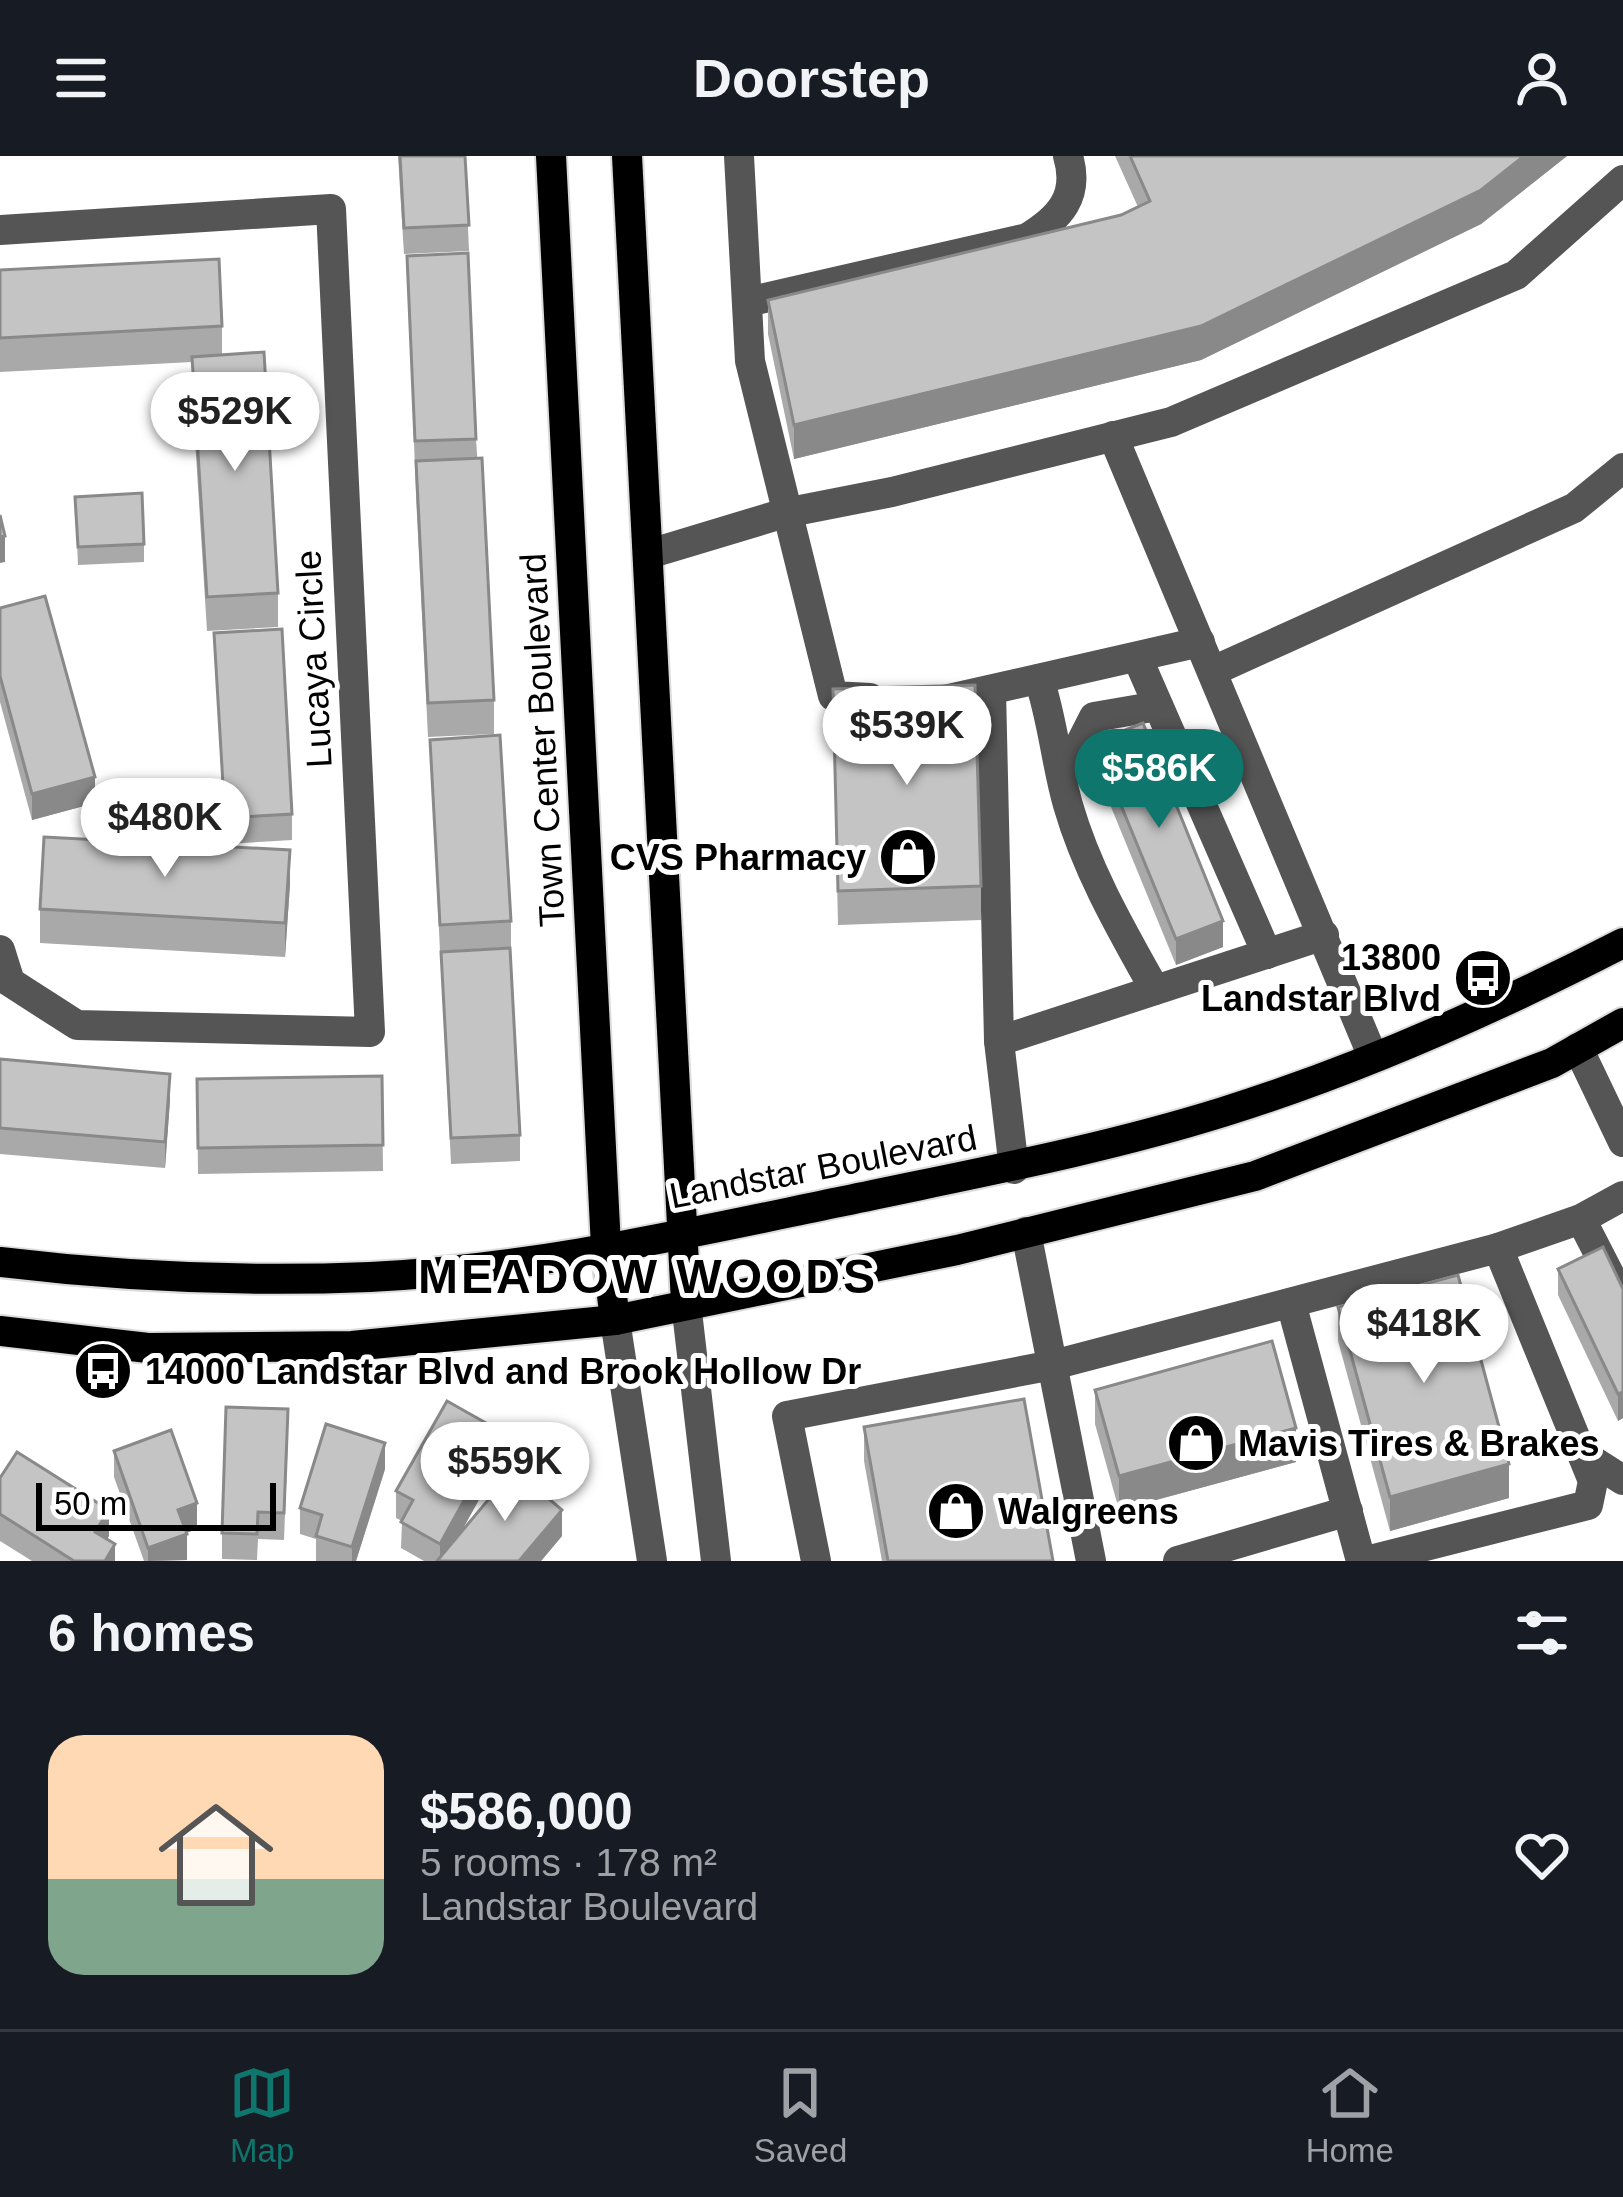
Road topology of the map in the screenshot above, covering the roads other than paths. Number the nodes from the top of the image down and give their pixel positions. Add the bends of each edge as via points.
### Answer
1 (551, 156) edge
2 (627, 156) edge
3 (739, 156) edge
4 (1068, 156) edge
5 (1623, 180) edge
6 (0, 230) edge
7 (747, 302) junction
8 (1113, 436) junction
9 (1623, 468) edge
10 (785, 514) junction
11 (649, 554) junction
12 (1200, 642) junction
13 (1137, 657) junction
14 (1213, 671) junction
15 (1039, 679) junction
16 (991, 690) junction
17 (1158, 706) junction
18 (1063, 777) junction
19 (1324, 935) junction
20 (1623, 943) edge
21 (0, 950) edge
22 (1267, 953) junction
23 (1155, 991) junction
24 (1623, 1023) edge
25 (1000, 1042) junction
26 (1579, 1048) junction
27 (1373, 1057) junction
28 (1623, 1142) edge
29 (1014, 1169) junction
30 (1623, 1196) edge
31 (1581, 1219) junction
32 (1027, 1232) junction
33 (684, 1234) junction
34 (606, 1247) junction
35 (1498, 1248) junction
36 (0, 1262) edge
37 (1623, 1301) edge
38 (686, 1303) junction
39 (1291, 1303) junction
40 (615, 1320) junction
41 (0, 1331) edge
42 (1053, 1366) junction
43 (1582, 1454) junction
44 (1623, 1480) edge
45 (1348, 1510) junction
46 (652, 1561) edge
47 (716, 1561) edge
48 (815, 1561) edge
49 (1091, 1561) edge
50 (1178, 1561) edge
51 (1364, 1561) edge

1 - 34 main road, Town Center Boulevard
2 - 11 main road
3 - 7 street
4 - 7 street via 1073,188 1063,211 1027,238
5 - 8 street via 1516,275 1171,422
6 - 21 street, Lucaya Circle via 331,209 370,1032 76,1025 10,982
7 - 10 street via 750,361
8 - 10 street
8 - 12 street
9 - 14 street via 1574,508
10 - 11 street
10 - 16 street via 833,696 940,702
11 - 33 main road
12 - 13 street
12 - 14 street
13 - 15 street
13 - 17 street
14 - 19 street
15 - 16 street
15 - 18 street
16 - 25 street
17 - 18 street via 1094,717
17 - 22 street
18 - 23 street via 1103,896
19 - 22 street
19 - 27 street
20 - 27 main road, Landstar Boulevard
22 - 23 street
23 - 25 street
24 - 26 main road
25 - 29 street
26 - 28 street
26 - 32 main road via 1255,1176
27 - 29 main road, Landstar Boulevard via 1224,1112
29 - 33 main road, Landstar Boulevard
30 - 31 street
31 - 35 street
31 - 37 street
32 - 38 main road
32 - 42 street
33 - 34 main road, Landstar Boulevard
33 - 38 main road
34 - 36 main road, Landstar Boulevard via 374,1277 140,1279
34 - 40 main road, Town Center Boulevard
35 - 39 street
35 - 43 street
38 - 40 main road
38 - 47 street
39 - 42 street
39 - 45 street
40 - 41 main road via 352,1346 148,1348
40 - 46 street
42 - 48 street via 787,1416
42 - 49 street
43 - 44 street
43 - 51 street via 1593,1481 1588,1504
45 - 50 street
45 - 51 street

